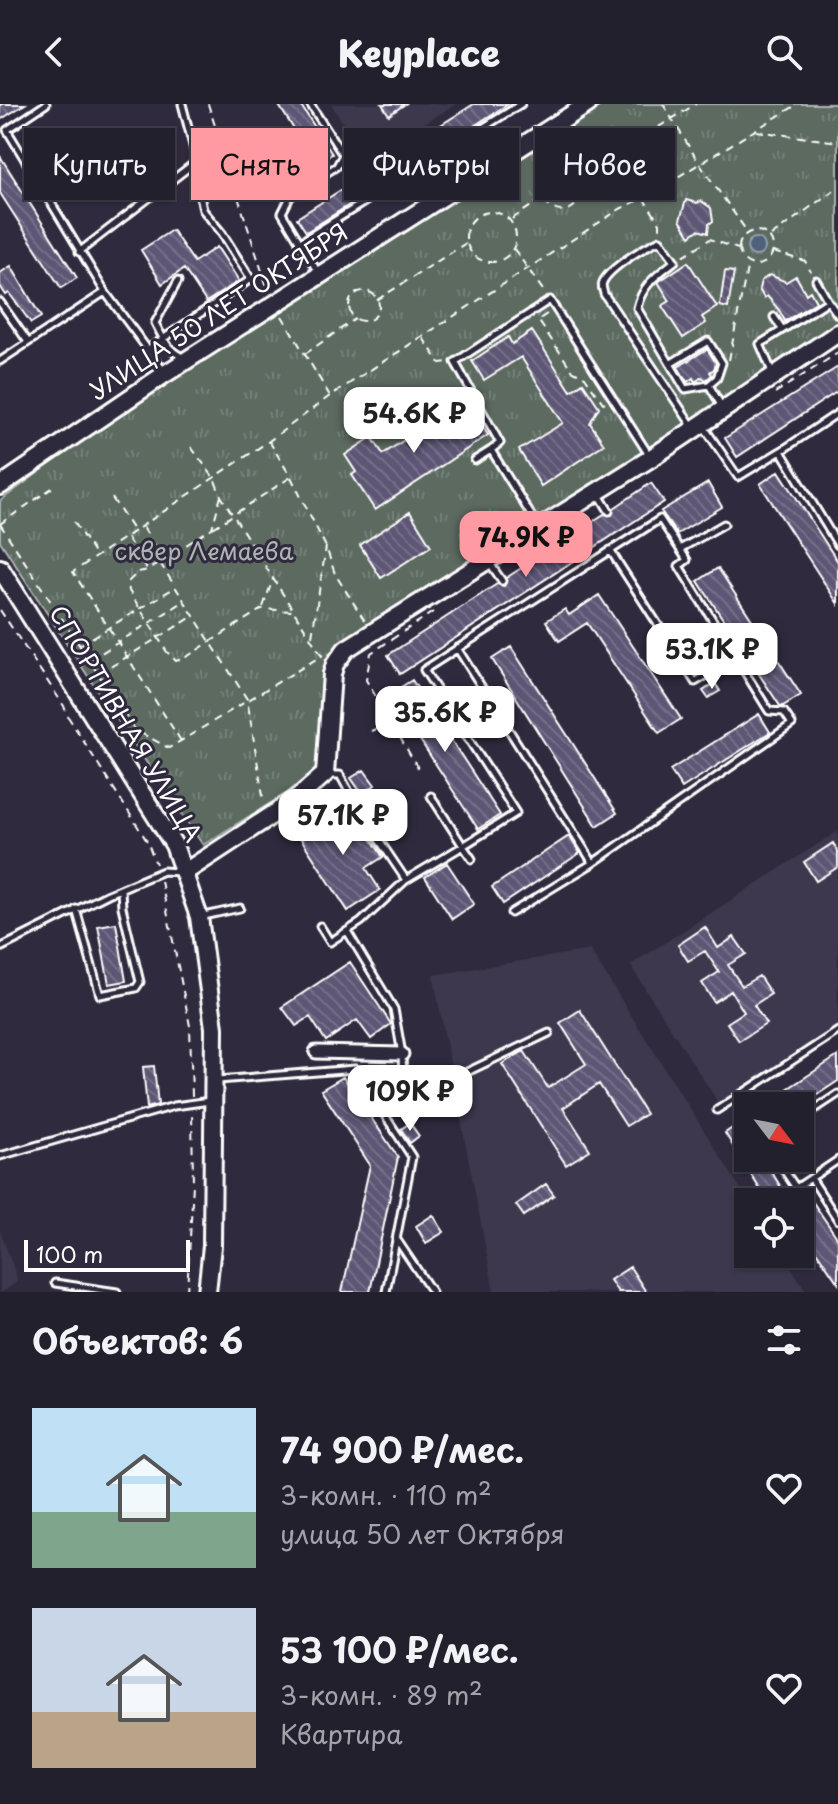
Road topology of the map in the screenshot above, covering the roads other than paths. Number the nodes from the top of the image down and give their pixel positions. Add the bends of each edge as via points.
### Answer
1 (46, 104) edge
2 (182, 104) edge
3 (310, 104) edge
4 (521, 104) edge
5 (581, 106) edge
6 (191, 138) edge
7 (191, 166) edge
8 (201, 200) edge
9 (299, 243) junction
10 (79, 252) junction
11 (320, 275) junction
12 (816, 280) road end
13 (178, 281) dead end
14 (105, 292) junction
15 (828, 301) junction
16 (0, 302) edge
17 (838, 315) edge
18 (774, 317) dead end
19 (782, 329) junction
20 (838, 333) edge
21 (163, 338) junction
22 (28, 342) junction
23 (148, 349) junction
24 (188, 359) junction
25 (0, 361) edge
26 (670, 364) junction
27 (165, 374) junction
28 (774, 375) junction
29 (709, 385) junction
30 (723, 409) junction
31 (838, 413) edge
32 (697, 426) junction
33 (491, 450) junction
34 (781, 451) junction
35 (651, 458) junction
36 (475, 460) dead end
37 (0, 486) edge
38 (597, 493) junction
39 (609, 511) dead end
40 (724, 524) dead end
41 (540, 529) junction
42 (621, 530) dead end
43 (627, 539) junction
44 (838, 545) edge
45 (680, 549) junction
46 (610, 550) junction
47 (489, 561) junction
48 (0, 568) edge
49 (502, 581) dead end
50 (513, 600) dead end
51 (519, 608) junction
52 (457, 648) junction
53 (736, 658) junction
54 (325, 774) junction
55 (431, 796) dead end
56 (463, 846) junction
57 (472, 859) dead end
58 (593, 863) junction
59 (185, 872) junction
60 (406, 880) junction
61 (121, 890) junction
62 (240, 908) dead end
63 (76, 909) junction
64 (511, 913) dead end
65 (199, 917) junction
66 (320, 926) dead end
67 (346, 931) junction
68 (0, 948) edge
69 (838, 1031) edge
70 (549, 1033) dead end
71 (316, 1052) dead end
72 (402, 1054) junction
73 (355, 1069) junction
74 (215, 1080) junction
75 (403, 1080) junction
76 (744, 1092) edge
77 (838, 1094) edge
78 (734, 1098) edge
79 (215, 1100) junction
80 (717, 1110) dead end
81 (814, 1110) edge
82 (0, 1156) edge
83 (838, 1160) edge
84 (785, 1172) edge
85 (811, 1178) junction
86 (838, 1220) edge
87 (396, 1239) junction
88 (55, 1283) dead end
89 (117, 1292) edge
90 (207, 1292) edge
91 (386, 1292) edge
92 (432, 1292) edge

1 - 10 lane via 7,130
2 - 6 lane
3 - 9 lane via 343,155 337,166 290,197 282,213
4 - 9 lane
5 - 11 street, УЛИЦА 50 ЛЕТ ОКТЯБРЯ
7 - 10 lane
8 - 21 lane via 251,279
9 - 11 lane
10 - 14 lane
11 - 24 street, УЛИЦА 50 ЛЕТ ОКТЯБРЯ
12 - 15 lane
13 - 21 lane via 155,323
14 - 22 lane
14 - 23 lane
15 - 17 lane
15 - 19 lane
16 - 22 lane
18 - 19 lane
19 - 28 lane via 760,344
20 - 28 street
21 - 23 lane
21 - 24 lane
22 - 25 lane
23 - 27 lane
24 - 27 street, УЛИЦА 50 ЛЕТ ОКТЯБРЯ
26 - 29 lane via 685,389
26 - 29 lane via 708,341 722,363
26 - 32 lane via 637,308 649,280 675,261 660,240 627,259 602,285
27 - 37 street, УЛИЦА 50 ЛЕТ ОКТЯБРЯ
28 - 30 street
29 - 30 lane
30 - 32 street
31 - 34 lane
32 - 34 lane via 738,477
32 - 35 street
33 - 35 lane via 500,443 455,362 550,300
33 - 36 lane
33 - 41 lane
34 - 44 lane
35 - 38 street
38 - 39 lane
38 - 41 street
40 - 45 lane
41 - 47 street
42 - 43 lane
43 - 45 lane via 660,519
43 - 46 lane
45 - 53 lane via 687,560 679,566
46 - 51 lane
46 - 53 lane via 695,682
47 - 49 lane
47 - 54 street via 346,649 335,664 330,690
48 - 59 street, СПОРТИВНАЯ УЛИЦА via 147,799
50 - 51 lane
51 - 52 lane
52 - 56 lane via 424,670 516,813
52 - 58 lane
53 - 58 lane via 769,711 784,712 792,724
54 - 59 street via 295,800
54 - 60 lane via 340,775
55 - 56 lane
56 - 57 lane
56 - 60 lane
58 - 64 lane
59 - 61 lane via 159,873
59 - 65 street, СПОРТИВНАЯ УЛИЦА
60 - 67 lane
61 - 63 lane
61 - 63 lane via 140,982 136,988 100,995
62 - 65 lane
63 - 68 lane
65 - 74 street, СПОРТИВНАЯ УЛИЦА via 211,991
66 - 67 lane via 330,942
67 - 72 lane via 394,1009
69 - 76 lane
70 - 75 lane via 446,1082
71 - 72 street
72 - 75 lane
73 - 74 lane
73 - 75 lane
73 - 87 lane via 412,1157
74 - 79 street, СПОРТИВНАЯ УЛИЦА
77 - 81 lane
78 - 80 lane
79 - 82 lane via 174,1106
79 - 90 street, СПОРТИВНАЯ УЛИЦА
83 - 85 lane
84 - 85 lane via 796,1188
85 - 86 lane
87 - 91 lane
87 - 92 lane
88 - 89 lane

